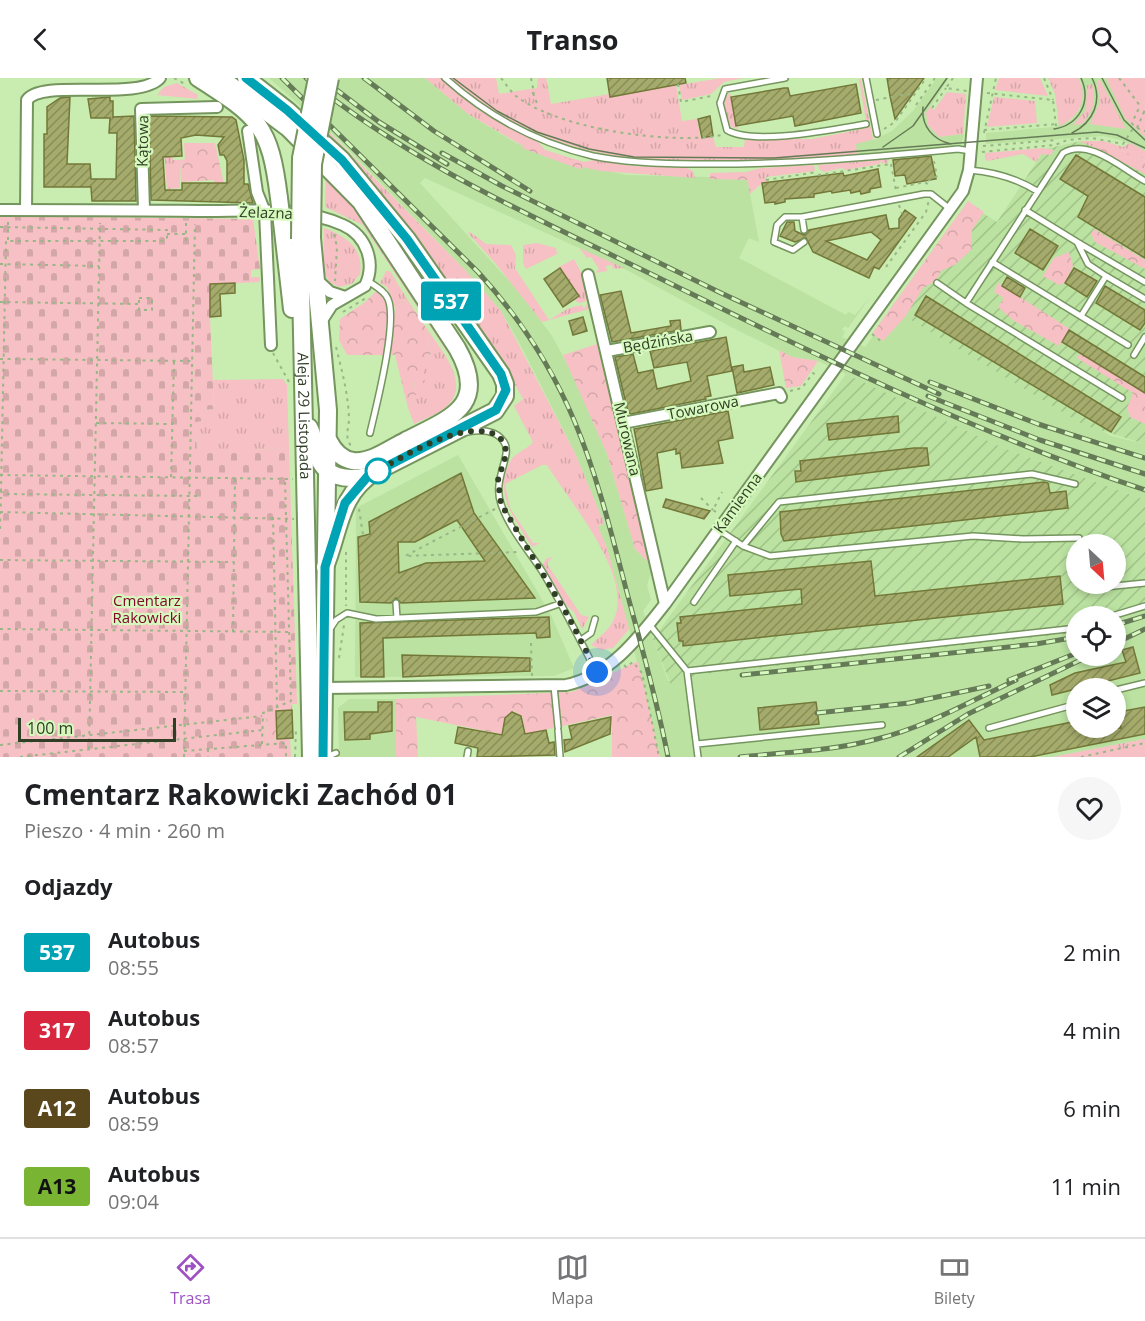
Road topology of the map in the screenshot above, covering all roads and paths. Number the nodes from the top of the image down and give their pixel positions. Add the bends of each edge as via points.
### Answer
1 (160, 78) edge
2 (198, 78) edge
3 (221, 78) edge
4 (246, 78) edge
5 (317, 78) edge
6 (330, 78) edge
7 (445, 78) edge
8 (501, 78) edge
9 (531, 78) edge
10 (785, 78) edge
11 (866, 78) edge
12 (926, 78) edge
13 (935, 78) edge
14 (953, 78) edge
15 (977, 78) edge
16 (996, 78) edge
17 (1044, 78) edge
18 (1119, 78) edge
19 (144, 82) edge
20 (678, 84) dead end
21 (946, 88) junction
22 (967, 91) dead end
23 (985, 93) dead end
24 (992, 93) junction
25 (711, 96) dead end
26 (913, 96) junction
27 (885, 98) dead end
28 (1053, 100) junction
29 (916, 105) dead end
30 (1145, 105) edge
31 (217, 107) dead end
32 (540, 108) junction
33 (932, 108) dead end
34 (1140, 109) junction
35 (1144, 112) edge
36 (866, 124) dead end
37 (1136, 128) junction
38 (248, 131) dead end
39 (1145, 131) edge
40 (730, 132) junction
41 (876, 133) joint
42 (1058, 144) junction
43 (983, 146) dead end
44 (932, 151) junction
45 (971, 151) junction
46 (983, 152) dead end
47 (891, 155) junction
48 (816, 161) junction
49 (891, 164) junction
50 (969, 170) junction
51 (818, 175) junction
52 (766, 180) dead end
53 (928, 181) dead end
54 (1145, 181) edge
55 (930, 186) dead end
56 (895, 188) junction
57 (1037, 191) junction
58 (897, 199) junction
59 (928, 200) dead end
60 (950, 209) junction
61 (0, 210) edge
62 (26, 210) junction
63 (144, 210) junction
64 (1026, 210) junction
65 (265, 212) junction
66 (802, 217) junction
67 (325, 218) junction
68 (913, 221) dead end
69 (8, 222) dead end
70 (100, 223) dead end
71 (186, 223) dead end
72 (195, 224) dead end
73 (918, 225) junction
74 (0, 227) edge
75 (8, 228) junction
76 (100, 228) junction
77 (164, 228) junction
78 (804, 230) dead end
79 (167, 234) junction
80 (186, 234) junction
81 (306, 238) junction
82 (164, 240) junction
83 (8, 241) junction
84 (100, 241) junction
85 (804, 242) dead end
86 (1077, 242) junction
87 (186, 245) dead end
88 (0, 250) edge
89 (6, 250) junction
90 (992, 262) junction
91 (0, 264) edge
92 (5, 264) junction
93 (100, 266) junction
94 (886, 267) dead end
95 (588, 275) dead end
96 (1106, 276) junction
97 (314, 278) junction
98 (368, 281) junction
99 (1145, 282) edge
100 (937, 284) dead end
101 (332, 286) dead end
102 (345, 297) junction
103 (1145, 299) edge
104 (0, 302) edge
105 (5, 302) junction
106 (99, 303) junction
107 (966, 303) junction
108 (139, 304) junction
109 (1081, 316) junction
110 (321, 322) junction
111 (710, 332) dead end
112 (872, 334) dead end
113 (1145, 337) edge
114 (329, 342) junction
115 (882, 342) dead end
116 (271, 345) joint
117 (1128, 345) dead end
118 (607, 351) junction
119 (303, 353) junction
120 (1134, 355) dead end
121 (2, 359) edge
122 (97, 360) junction
123 (174, 361) junction
124 (192, 361) junction
125 (816, 375) dead end
126 (289, 382) dead end
127 (780, 395) joint
128 (1122, 398) dead end
129 (303, 419) junction
130 (96, 423) junction
131 (623, 423) junction
132 (173, 424) junction
133 (370, 433) dead end
134 (445, 437) junction
135 (329, 441) junction
136 (351, 446) dead end
137 (329, 472) junction
138 (1, 475) edge
139 (94, 475) junction
140 (190, 476) junction
141 (235, 476) junction
142 (368, 476) junction
143 (171, 477) junction
144 (285, 479) junction
145 (293, 479) dead end
146 (1075, 483) dead end
147 (1, 491) edge
148 (722, 492) dead end
149 (94, 493) junction
150 (5, 494) junction
151 (190, 496) junction
152 (197, 496) dead end
153 (0, 497) edge
154 (701, 498) dead end
155 (356, 506) dead end
156 (496, 508) dead end
157 (0, 512) edge
158 (93, 514) junction
159 (189, 516) junction
160 (235, 516) junction
161 (273, 517) junction
162 (285, 518) junction
163 (294, 519) dead end
164 (0, 529) edge
165 (719, 530) junction
166 (363, 535) dead end
167 (1066, 538) edge
168 (736, 541) junction
169 (743, 546) junction
170 (346, 550) dead end
171 (519, 552) dead end
172 (0, 560) edge
173 (92, 560) junction
174 (188, 562) junction
175 (234, 562) junction
176 (325, 567) junction
177 (1145, 583) edge
178 (1126, 585) edge
179 (694, 602) dead end
180 (396, 603) dead end
181 (559, 604) junction
182 (665, 604) junction
183 (1145, 606) edge
184 (347, 609) dead end
185 (1126, 612) edge
186 (397, 618) junction
187 (594, 619) dead end
188 (346, 621) dead end
189 (649, 624) junction
190 (0, 629) edge
191 (1066, 629) edge
192 (92, 630) junction
193 (186, 632) junction
194 (232, 632) junction
195 (276, 632) junction
196 (288, 633) junction
197 (580, 640) junction
198 (324, 642) junction
199 (531, 643) dead end
200 (618, 658) junction
201 (339, 659) dead end
202 (532, 671) dead end
203 (687, 671) junction
204 (597, 672) junction
205 (1145, 682) edge
206 (554, 686) junction
207 (1126, 687) edge
208 (323, 688) junction
209 (0, 691) edge
210 (91, 692) junction
211 (185, 692) junction
212 (277, 707) junction
213 (1066, 707) edge
214 (262, 716) junction
215 (185, 724) junction
216 (882, 725) dead end
217 (988, 728) dead end
218 (262, 730) junction
219 (88, 735) junction
220 (184, 739) junction
221 (1145, 743) edge
222 (262, 744) junction
223 (696, 744) junction
224 (0, 745) edge
225 (89, 749) junction
226 (208, 749) junction
227 (184, 751) junction
228 (328, 756) edge
229 (20, 757) edge
230 (184, 757) edge
231 (208, 757) edge
232 (286, 757) edge
233 (311, 757) edge
234 (560, 757) edge
235 (659, 757) edge
236 (698, 757) edge
237 (1081, 757) edge

1 - 19 street via 153,84
2 - 119 main road, bridge via 251,116 263,129 273,155 294,326
3 - 135 main road via 288,128 370,215 467,366 471,381 466,400 457,413 357,461 342,457
4 - 134 main road via 342,160 388,214 501,374 506,390 496,410
5 - 81 main road, Aleja 29 Listopada, bridge via 301,158
6 - 81 main road, bridge via 313,164
7 - 48 lane via 469,99 512,126 593,156 667,164
8 - 32 path via 518,98
9 - 32 path via 532,93
10 - 40 lane via 725,89 720,103 725,127
11 - 41 lane
12 - 26 path
13 - 29 path
14 - 21 path
15 - 45 street, Kamienna
16 - 24 path
17 - 28 path
18 - 34 path
19 - 62 street via 56,80 35,86 27,100
20 - 25 path via 681,102
21 - 22 path
21 - 33 path
23 - 24 path
24 - 28 path
24 - 28 path via 984,132 1056,125
26 - 27 path
26 - 41 path via 895,122
30 - 34 path
31 - 63 street, Kątowa via 141,109
32 - 40 path via 612,132 702,139
34 - 35 path
34 - 37 path via 1132,123
35 - 37 path
36 - 40 lane via 797,135
37 - 39 path
37 - 42 path via 1124,144 1092,138
38 - 65 street via 257,192
42 - 43 path via 1057,139
42 - 46 path
44 - 45 lane
44 - 47 lane
44 - 53 path via 937,176
45 - 50 street, Kamienna
47 - 48 lane
47 - 49 path
48 - 51 path
49 - 51 path
49 - 56 path
50 - 57 lane via 991,171
50 - 60 street, Kamienna via 965,188
51 - 52 path
54 - 57 lane via 1094,152 1077,148 1060,156
55 - 56 path via 925,182
56 - 58 path
57 - 64 lane
58 - 60 lane via 929,194
58 - 66 lane
59 - 73 path
60 - 165 street, Kamienna
61 - 62 street, Żelazna
62 - 63 street, Żelazna
63 - 65 street, Żelazna
64 - 86 lane
64 - 90 lane
65 - 67 street, Żelazna
65 - 116 street
66 - 78 lane
66 - 85 lane via 782,219 774,231 774,242 793,250
67 - 98 street, Żelazna via 353,231 363,243 370,259
67 - 101 path via 337,241 336,278
68 - 73 path
69 - 75 path
70 - 76 path
71 - 80 path
72 - 124 path
73 - 94 path
74 - 75 path
75 - 76 path
75 - 83 path
76 - 77 path
76 - 84 path
77 - 79 path
77 - 82 path
79 - 80 path
79 - 82 path
80 - 87 path
81 - 97 main road, Aleja 29 Listopada
81 - 119 main road, Aleja 29 Listopada
82 - 84 path
83 - 84 path
83 - 89 path
84 - 93 path
86 - 96 lane via 1088,264
86 - 99 lane
88 - 89 path
89 - 92 path
90 - 107 lane
90 - 109 lane
91 - 92 path
92 - 93 path
92 - 105 path
93 - 106 path
95 - 118 street, Murowana
96 - 103 lane
96 - 109 lane
97 - 102 street via 330,292
97 - 110 main road, Aleja 29 Listopada
98 - 102 street via 360,291
98 - 133 lane via 385,294 390,309 387,357
100 - 107 lane
102 - 110 street via 328,309
104 - 105 path
105 - 106 path
105 - 121 path
106 - 108 path
106 - 122 path
107 - 128 lane
108 - 108 path via 139,310 152,310 152,298 139,298
109 - 117 lane
110 - 114 main road, Aleja 29 Listopada
111 - 118 street, Będzińska
112 - 115 path
113 - 120 lane
114 - 135 main road, Aleja 29 Listopada
114 - 136 path via 348,393 346,433
116 - 126 path
118 - 131 street, Murowana
119 - 129 main road, Aleja 29 Listopada
121 - 122 path
121 - 138 path
122 - 123 path
122 - 130 path
123 - 124 path
123 - 132 path
124 - 140 path
125 - 127 path via 813,373 802,388
127 - 131 street, Towarowa
129 - 137 main road via 313,435 319,460
129 - 233 main road, Aleja 29 Listopada
130 - 132 path
130 - 139 path
131 - 182 street, Murowana
132 - 143 path
134 - 142 main road
134 - 181 lane via 484,431 495,433 505,443 507,452 498,480 501,504
135 - 137 main road, Aleja 29 Listopada
137 - 142 main road via 349,480
137 - 176 main road, Aleja 29 Listopada
138 - 139 path
138 - 147 path
139 - 143 path
139 - 149 path
140 - 141 path
140 - 143 path
140 - 151 path
141 - 144 path
141 - 160 path
142 - 176 main road via 345,503
144 - 145 path
144 - 162 path
146 - 169 lane via 1032,474 778,502
147 - 150 path
148 - 154 path via 715,511
149 - 150 path
149 - 151 path
149 - 158 path
150 - 153 path
151 - 152 path
151 - 159 path
153 - 157 path
155 - 166 path via 362,511
156 - 171 path via 405,556
157 - 158 path
157 - 164 path
158 - 159 path
158 - 173 path
159 - 160 path
159 - 174 path
160 - 161 path
160 - 175 path
161 - 162 path
161 - 195 path
162 - 163 path
162 - 196 path
165 - 168 lane
165 - 182 street, Kamienna
167 - 169 lane via 973,536 770,556
168 - 169 lane
168 - 179 lane
170 - 184 path
172 - 173 path
173 - 174 path
173 - 192 path
174 - 175 path
174 - 193 path
175 - 194 path
176 - 198 main road, Aleja 29 Listopada
177 - 178 lane
180 - 186 lane
181 - 186 lane via 536,612
181 - 197 lane
182 - 189 street, Kamienna
183 - 185 lane
186 - 198 lane via 347,613 336,620
187 - 197 lane via 591,633
188 - 201 path
189 - 200 street, Kamienna
189 - 203 lane
190 - 192 path
191 - 203 lane
192 - 193 path
192 - 210 path
193 - 194 path
193 - 211 path
194 - 195 path
195 - 196 path
195 - 212 path
196 - 212 path via 291,701
197 - 204 lane
198 - 208 main road, Aleja 29 Listopada
199 - 202 path
200 - 204 street, Kamienna
200 - 235 path via 626,667 636,663 642,673
203 - 223 lane
204 - 206 street, Kamienna via 575,684
205 - 207 lane
206 - 208 street, Kamienna
206 - 234 lane
208 - 228 main road, Aleja 29 Listopada
209 - 210 path
210 - 211 path
210 - 219 path
211 - 215 path
212 - 214 path
213 - 217 lane
214 - 215 path
214 - 218 path
215 - 219 path
215 - 220 path
216 - 223 lane
218 - 220 path
218 - 222 path
219 - 224 path
219 - 225 path
220 - 225 path
220 - 227 path
221 - 237 path
222 - 226 path
222 - 232 path via 286,743
223 - 236 lane
225 - 229 path
226 - 227 path
226 - 231 path
227 - 230 path

